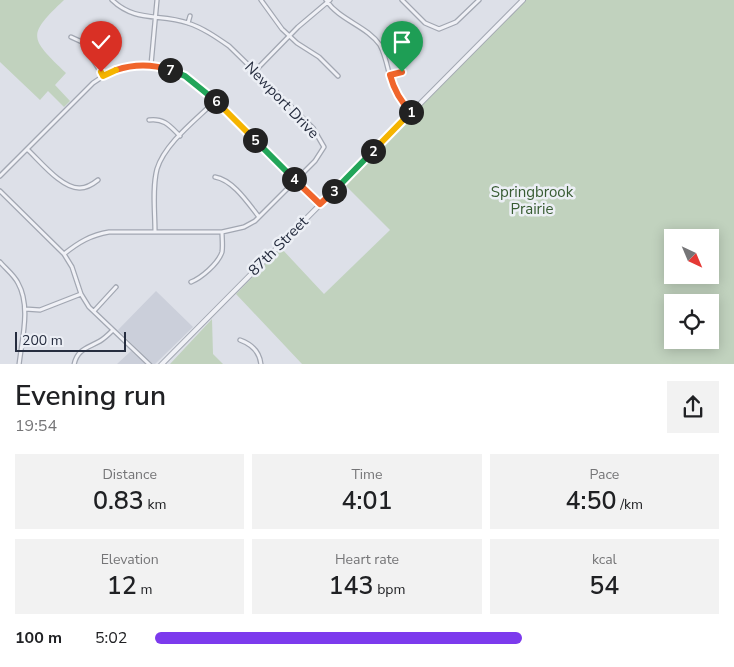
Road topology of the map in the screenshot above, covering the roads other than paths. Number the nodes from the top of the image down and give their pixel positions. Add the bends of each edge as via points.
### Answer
1 (112, 0) edge
2 (157, 0) edge
3 (261, 0) edge
4 (403, 0) edge
5 (479, 0) edge
6 (523, 0) edge
7 (328, 1) edge
8 (190, 16) dead end
9 (155, 17) junction
10 (188, 23) junction
11 (289, 36) junction
12 (71, 37) dead end
13 (151, 65) junction
14 (254, 71) junction
15 (402, 72) dead end
16 (390, 75) junction
17 (103, 76) junction
18 (338, 76) dead end
19 (215, 101) junction
20 (411, 112) junction
21 (149, 120) dead end
22 (180, 136) junction
23 (27, 149) junction
24 (0, 176) edge
25 (215, 176) dead end
26 (98, 180) dead end
27 (296, 181) junction
28 (0, 191) edge
29 (320, 204) junction
30 (259, 217) junction
31 (156, 232) junction
32 (222, 232) junction
33 (64, 254) junction
34 (0, 262) edge
35 (190, 282) dead end
36 (116, 287) dead end
37 (81, 294) junction
38 (25, 309) junction
39 (94, 312) junction
40 (113, 330) junction
41 (240, 340) dead end
42 (19, 364) edge
43 (74, 364) edge
44 (150, 364) edge
45 (161, 364) edge
46 (261, 364) edge

1 - 9 street, Newport Drive via 130,13
2 - 9 street
3 - 11 street
4 - 5 street via 425,24 439,29 456,22
6 - 20 street, 87th Street
7 - 11 street
7 - 16 street via 340,15 378,44
8 - 10 street
9 - 10 street, Newport Drive
9 - 13 street
10 - 14 street, Newport Drive via 229,46
11 - 14 street
11 - 18 street via 319,57
12 - 17 street via 82,42
13 - 17 street via 126,68
13 - 19 street via 185,76
14 - 27 street, Newport Drive via 313,128 324,147 315,162
15 - 16 street
16 - 20 street via 393,88
17 - 23 street
19 - 22 street
19 - 27 street
20 - 29 street, 87th Street
21 - 22 street via 163,121
22 - 31 street via 162,157 157,170
23 - 24 street
23 - 26 street via 61,182 71,187 88,186
25 - 30 street via 231,186
27 - 29 street
27 - 30 street, Newport Drive
28 - 33 street
29 - 45 street, 87th Street
30 - 32 street, Newport Drive via 244,227
31 - 32 street, Newport Drive
31 - 33 street, Newport Drive via 95,234
32 - 35 street via 220,257
33 - 37 street
34 - 38 street via 18,283
36 - 39 street
37 - 38 street via 40,310
37 - 39 street
38 - 42 street
39 - 40 street
40 - 43 street via 81,350
40 - 44 street
41 - 46 street via 254,348

